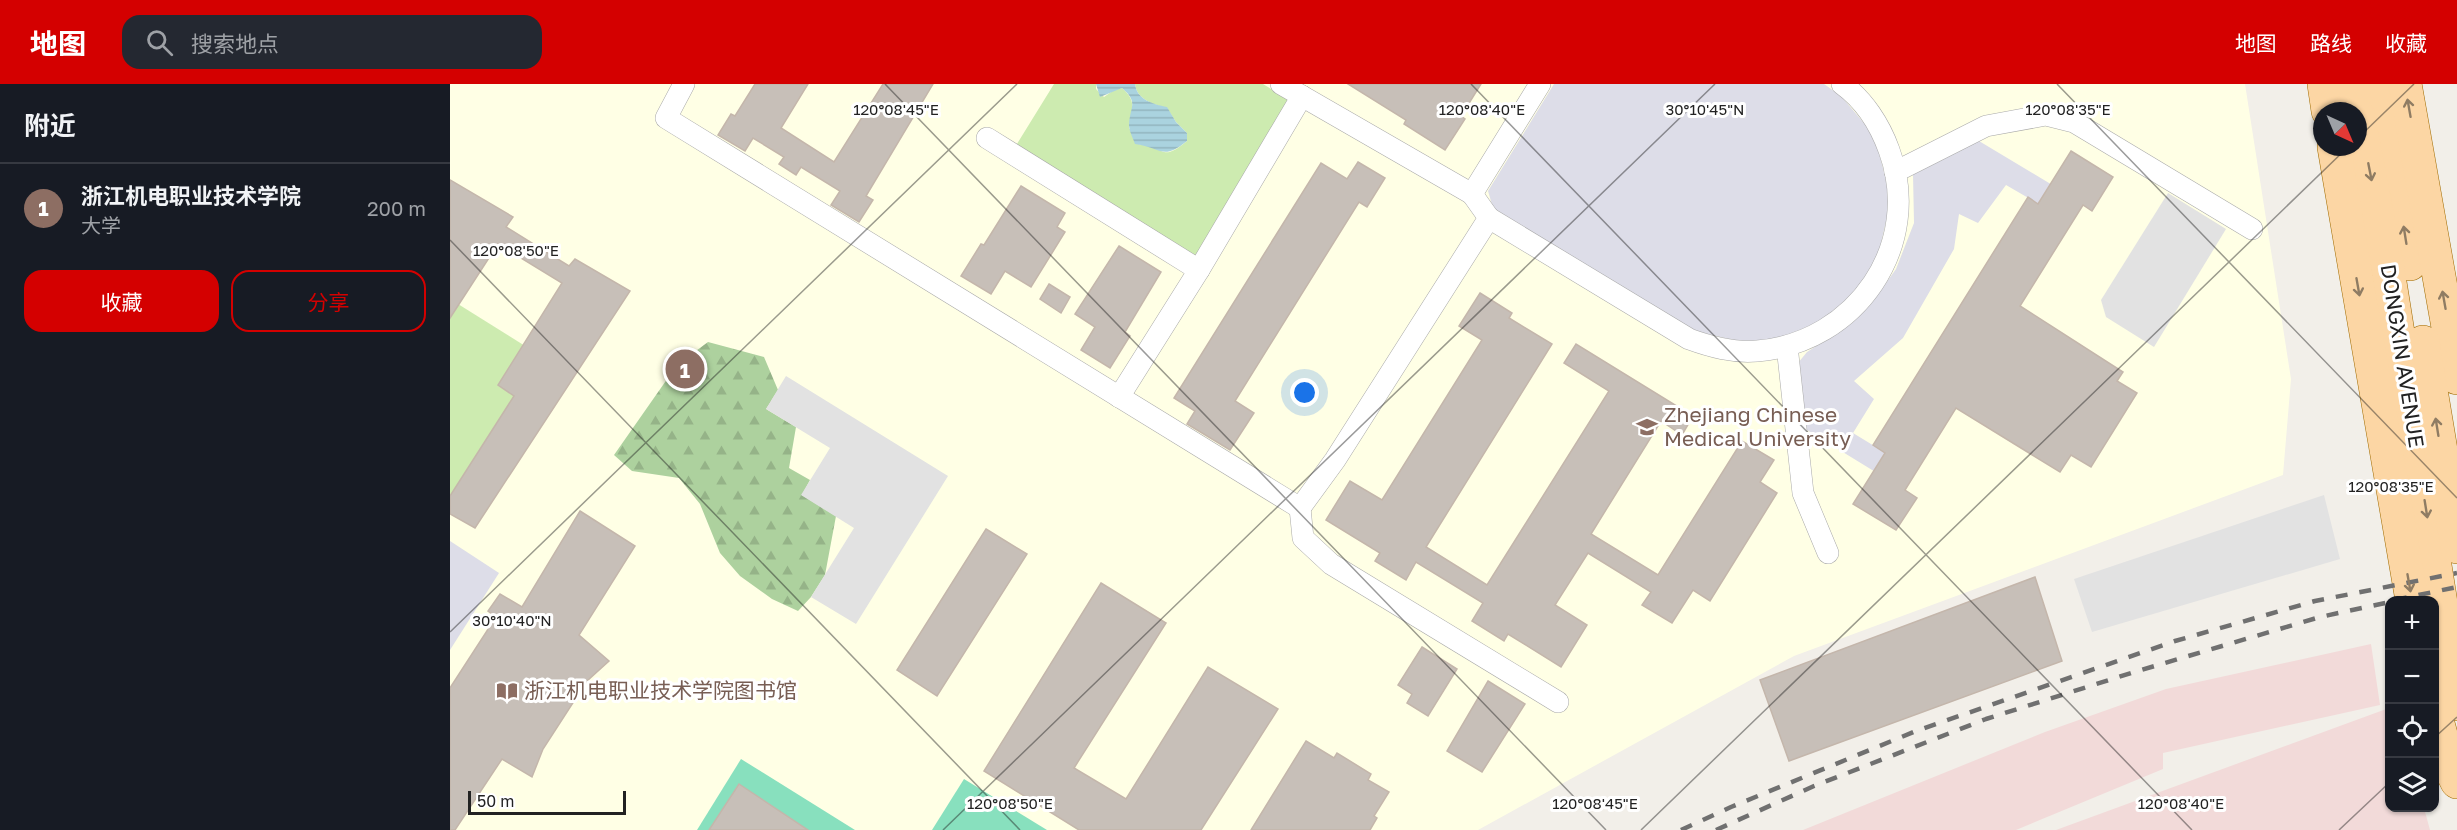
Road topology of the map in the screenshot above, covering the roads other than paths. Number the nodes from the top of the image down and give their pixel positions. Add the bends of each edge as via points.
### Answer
1 (684, 84) edge
2 (1281, 84) edge
3 (1539, 84) edge
4 (1842, 84) edge
5 (2324, 84) edge
6 (2352, 84) edge
7 (2380, 84) edge
8 (2405, 84) edge
9 (1302, 96) junction
10 (2327, 102) edge
11 (2356, 102) edge
12 (987, 138) dead end
13 (2336, 156) edge
14 (2366, 156) edge
15 (1895, 172) junction
16 (1472, 194) junction
17 (1489, 218) junction
18 (2252, 229) dead end
19 (1198, 270) junction
20 (1787, 346) junction
21 (2457, 378) edge
22 (1119, 397) junction
23 (1300, 508) junction
24 (2457, 547) edge
25 (1827, 553) dead end
26 (2411, 596) edge
27 (1558, 702) dead end
28 (2457, 704) edge
29 (2439, 727) edge
30 (2457, 782) edge

1 - 22 street via 666,118
2 - 9 street
3 - 16 street
4 - 15 street via 1876,121
5 - 10 main road
6 - 11 main road, DONGXIN AVENUE
24 -> 7 main road, DONGXIN AVENUE
21 -> 8 main road
9 - 16 street
9 - 19 street
12 - 19 street
13 -> 26 main road, DONGXIN AVENUE
14 -> 28 main road, DONGXIN AVENUE
15 - 18 street via 1986,126 2046,115 2074,122
15 - 20 street via 1899,206 1896,228 1870,290 1838,321
16 - 17 street
17 - 20 street via 1689,339 1732,351
17 - 23 street via 1335,460
19 - 22 street
20 - 25 street via 1803,494
22 - 23 street
23 - 27 street via 1303,538 1331,564
29 - 30 main road

